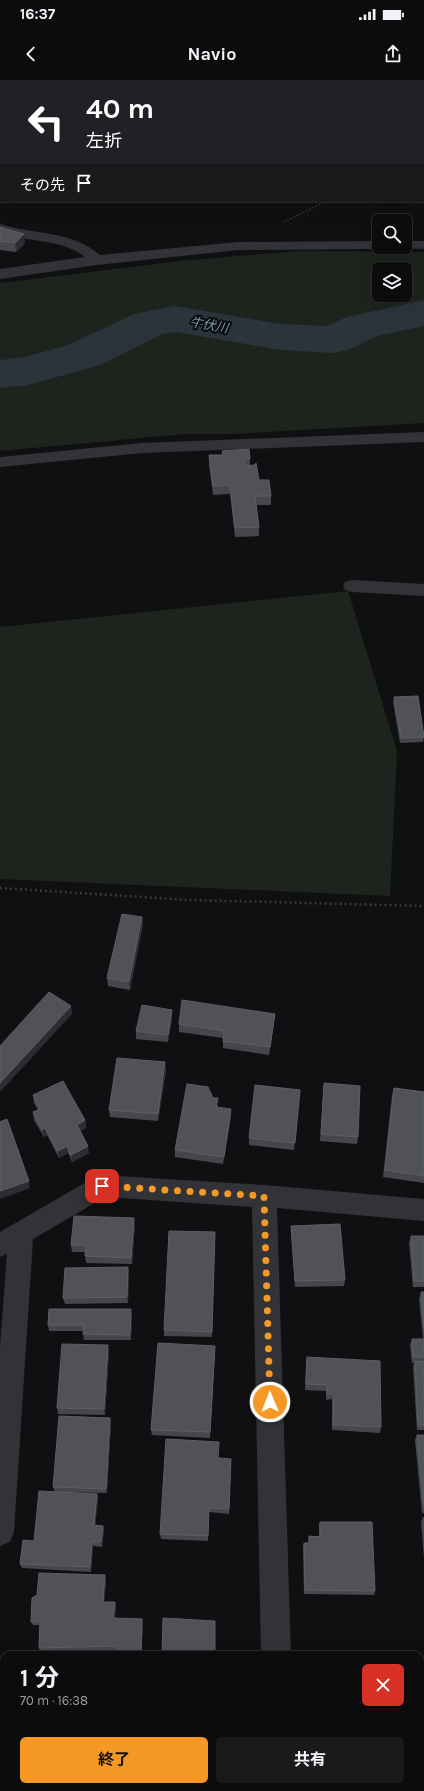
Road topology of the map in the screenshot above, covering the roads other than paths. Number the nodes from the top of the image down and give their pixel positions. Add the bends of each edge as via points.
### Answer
1 (0, 228) edge
2 (372, 245) edge
3 (412, 245) edge
4 (424, 245) edge
5 (97, 260) junction
6 (0, 274) edge
7 (424, 437) edge
8 (0, 462) edge
9 (352, 586) dead end
10 (424, 590) edge
11 (264, 1196) junction
12 (424, 1210) edge
13 (11, 1239) edge
14 (0, 1532) edge
15 (276, 1651) edge

1 - 5 street via 73,243
2 - 5 street via 238,246
3 - 4 street
5 - 6 street
7 - 8 street via 142,448
9 - 10 street
11 - 12 street
11 - 13 street via 102,1186
11 - 15 street
13 - 14 street

